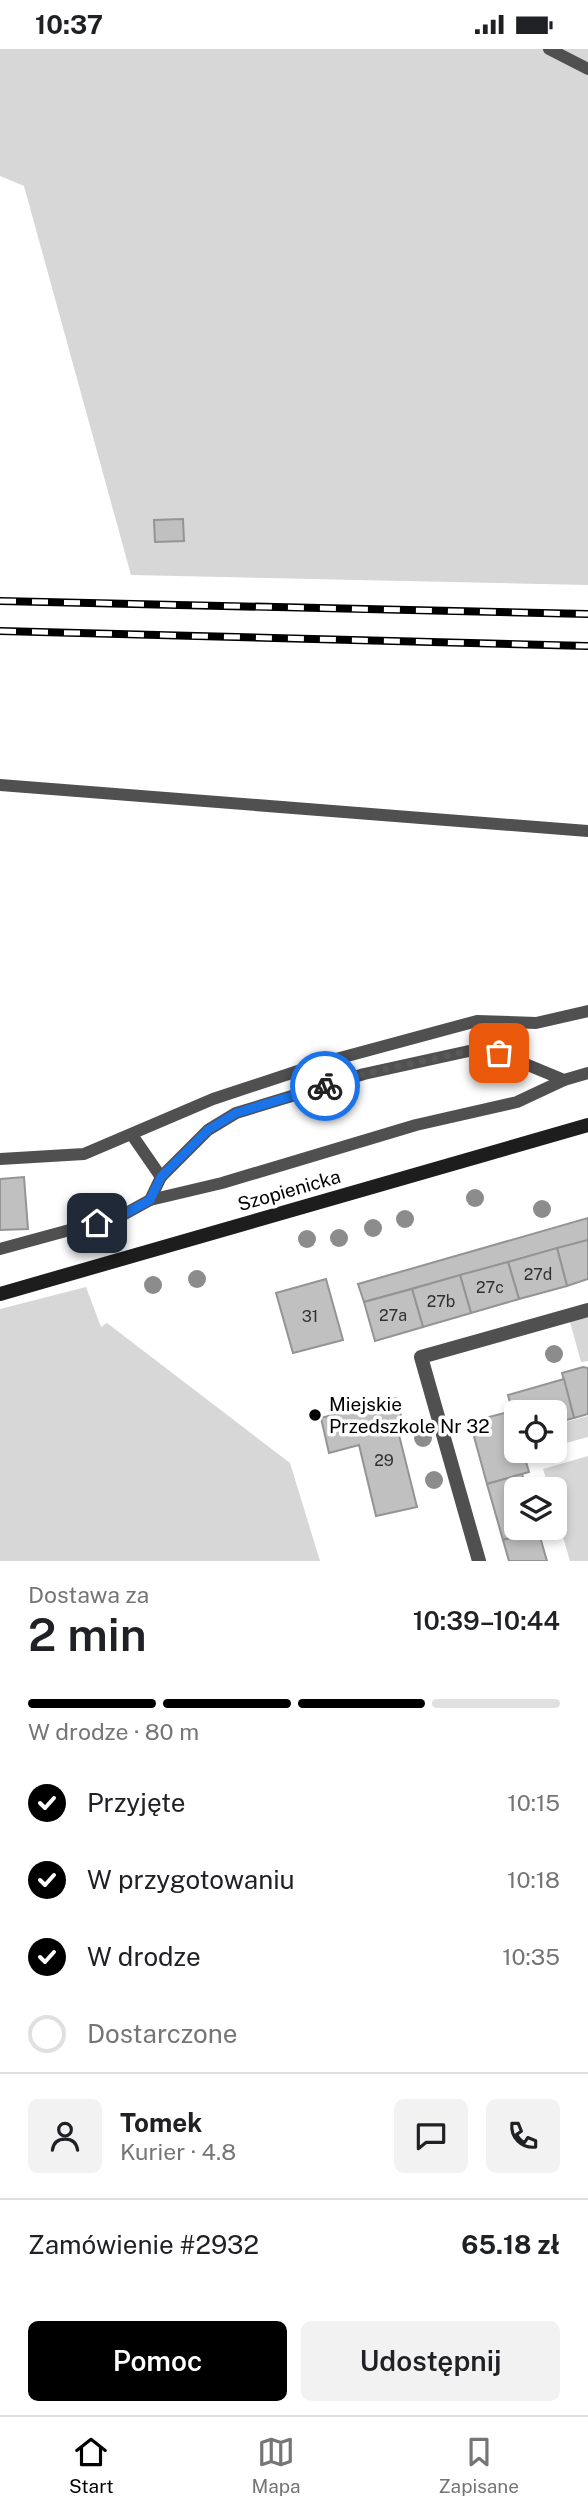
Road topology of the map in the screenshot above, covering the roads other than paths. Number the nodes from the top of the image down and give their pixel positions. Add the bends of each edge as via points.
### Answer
1 (549, 49) edge
2 (588, 69) edge
3 (0, 785) edge
4 (588, 831) edge
5 (588, 1011) edge
6 (588, 1073) edge
7 (564, 1080) junction
8 (588, 1125) edge
9 (132, 1135) junction
10 (0, 1159) edge
11 (161, 1177) junction
12 (150, 1200) junction
13 (0, 1249) edge
14 (0, 1294) edge
15 (588, 1310) edge
16 (479, 1561) edge

1 - 2 lane
3 - 4 lane
5 - 9 lane via 536,1023 477,1021 451,1027 213,1099
6 - 7 lane
7 - 11 lane via 478,1049 364,1074 236,1113 208,1130
7 - 12 lane via 517,1102 416,1125
8 - 14 street, Szopienicka
9 - 10 lane via 84,1154
9 - 11 lane
11 - 12 lane
12 - 13 lane via 121,1216
15 - 16 street via 421,1357

